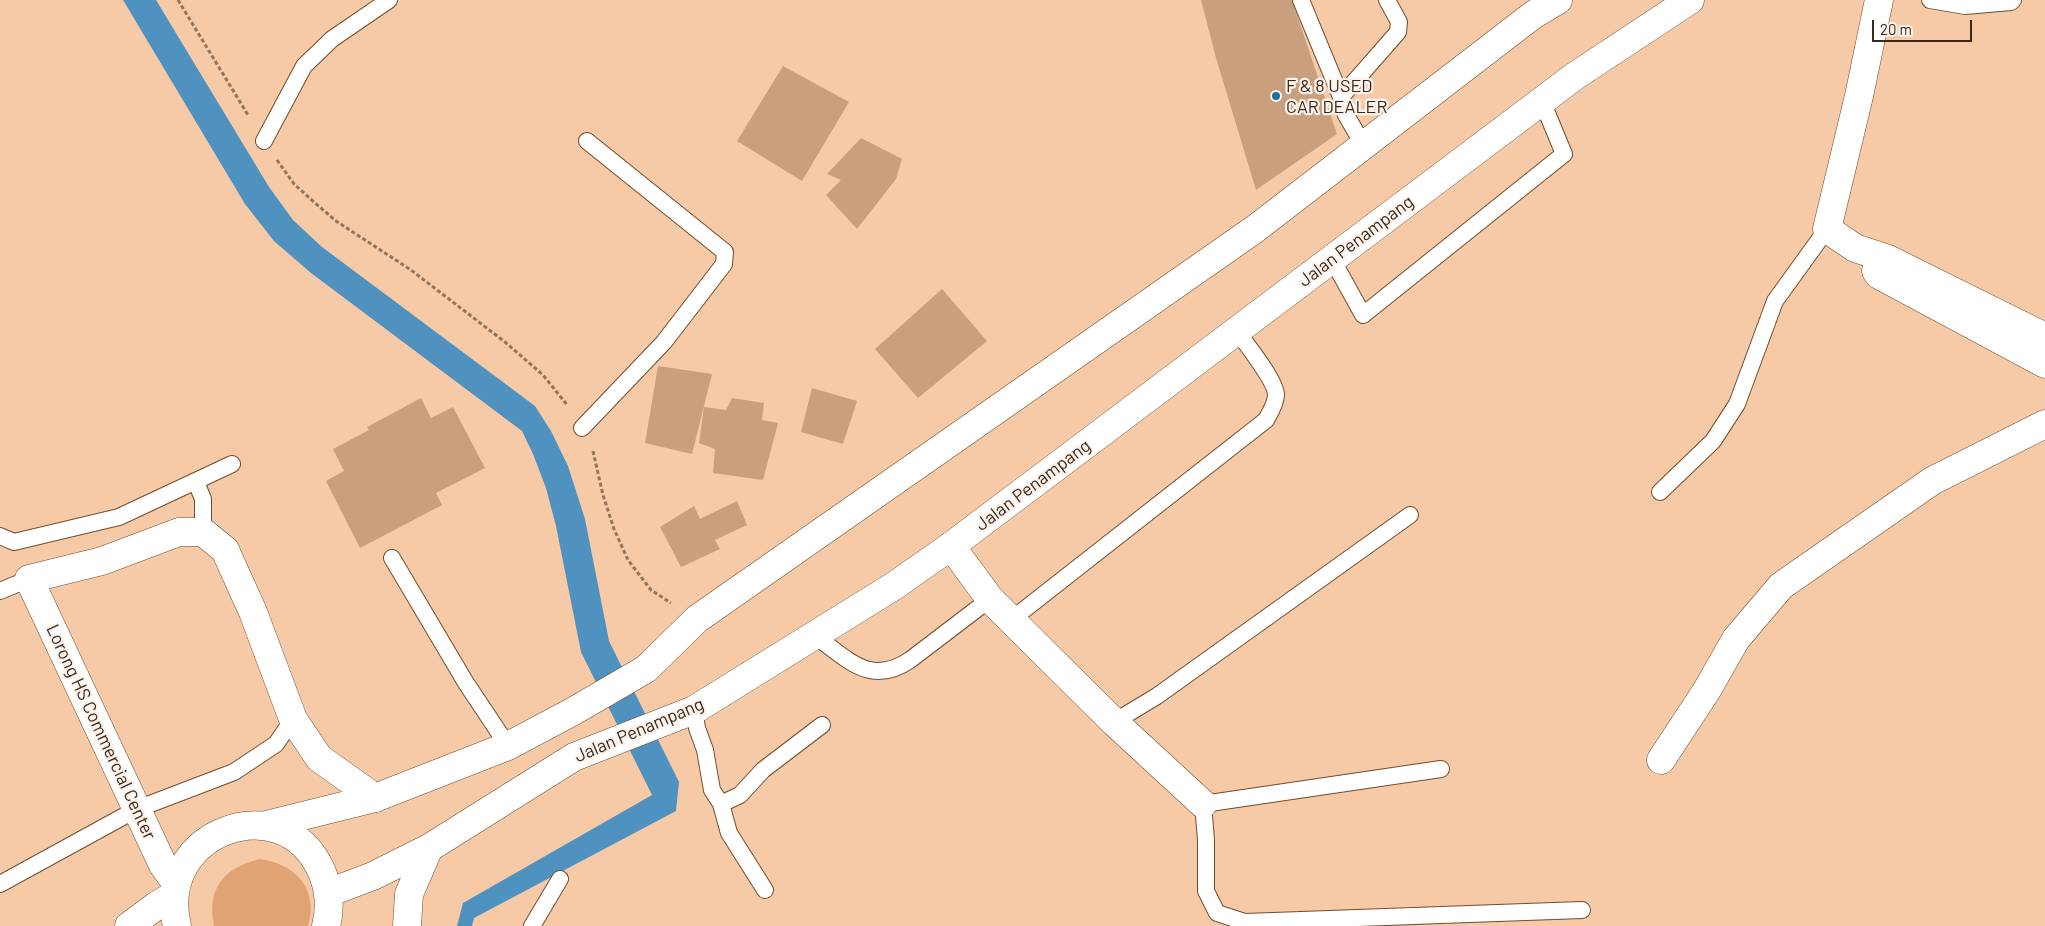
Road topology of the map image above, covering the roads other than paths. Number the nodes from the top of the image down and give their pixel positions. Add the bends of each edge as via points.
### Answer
1 (389, 0) edge
2 (1301, 0) edge
3 (1388, 0) edge
4 (1558, 0) edge
5 (1690, 0) edge
6 (1878, 0) edge
7 (1930, 0) edge
8 (2013, 0) edge
9 (1342, 98) junction
10 (1542, 101) junction
11 (264, 141) road end
12 (587, 141) dead end
13 (1364, 146) junction
14 (1827, 229) junction
15 (1855, 248) junction
16 (1332, 259) junction
17 (1236, 331) junction
18 (2045, 337) edge
19 (2045, 364) edge
20 (2045, 424) edge
21 (582, 428) road end
22 (232, 464) dead end
23 (196, 482) junction
24 (1660, 492) dead end
25 (1410, 515) dead end
26 (203, 532) junction
27 (0, 536) edge
28 (951, 546) junction
29 (392, 558) dead end
30 (29, 578) junction
31 (0, 591) edge
32 (990, 599) junction
33 (1010, 620) junction
34 (815, 636) junction
35 (694, 710) junction
36 (292, 719) junction
37 (1114, 722) junction
38 (822, 725) dead end
39 (508, 746) junction
40 (1661, 760) dead end
41 (1441, 769) dead end
42 (375, 798) junction
43 (721, 804) junction
44 (1203, 804) junction
45 (137, 809) junction
46 (262, 826) junction
47 (429, 848) junction
48 (560, 879) dead end
49 (0, 884) edge
50 (175, 889) junction
51 (764, 890) dead end
52 (328, 893) junction
53 (1582, 910) dead end
54 (129, 926) edge
55 (177, 926) edge
56 (326, 926) edge
57 (407, 926) edge
58 (532, 926) edge

1 - 11 lane via 332,39 304,66
2 - 9 lane
3 - 9 lane via 1399,22 1398,32
4 - 13 main road
5 - 10 main road, Jalan Penampang
6 - 14 main road
7 - 8 lane via 1965,6
9 - 13 lane via 1346,115
10 - 16 main road, Jalan Penampang
10 - 16 lane via 1564,154 1363,316
12 - 21 lane via 725,252 724,264 664,342
13 - 39 main road via 1255,229 697,619 646,669
14 - 15 main road
14 - 24 lane via 1775,301 1737,404 1714,441
15 - 18 main road via 1888,259
15 - 19 main road via 1879,275
16 - 17 main road, Jalan Penampang
17 - 28 main road, Jalan Penampang
17 - 33 lane via 1273,383 1276,395 1266,420
20 - 40 main road via 1932,481 1781,586 1736,639
22 - 23 lane
23 - 26 lane via 203,499
23 - 27 lane via 119,517 14,542
25 - 37 lane via 1157,696
26 - 30 main road via 179,532 102,561
26 - 36 main road via 225,550
28 - 32 main road
28 - 34 main road, Jalan Penampang
29 - 39 lane via 466,683
30 - 31 lane
30 - 45 main road, Lorong HS Commercial Center
32 - 33 main road
32 - 34 lane via 910,660 883,672 861,669
33 - 37 main road
34 - 35 main road, Jalan Penampang
35 - 43 lane via 712,790
35 - 47 main road, Jalan Penampang via 574,757
36 - 42 main road via 319,758
36 - 45 lane via 276,744 234,772
37 - 44 main road
38 - 43 lane via 763,770 740,795
39 - 42 main road
41 - 44 lane
42 - 46 main road
43 - 51 lane via 728,833
44 - 53 lane via 1206,890 1217,914 1246,922
45 - 49 lane
45 - 50 main road, Lorong HS Commercial Center
46 - 50 main road via 225,830 208,838 183,866
46 - 52 main road via 278,830 307,848 317,862
47 - 52 main road, Jalan Penampang via 373,876
47 - 57 main road via 409,894
48 - 58 lane
50 - 54 main road
50 - 55 main road
52 - 56 main road

